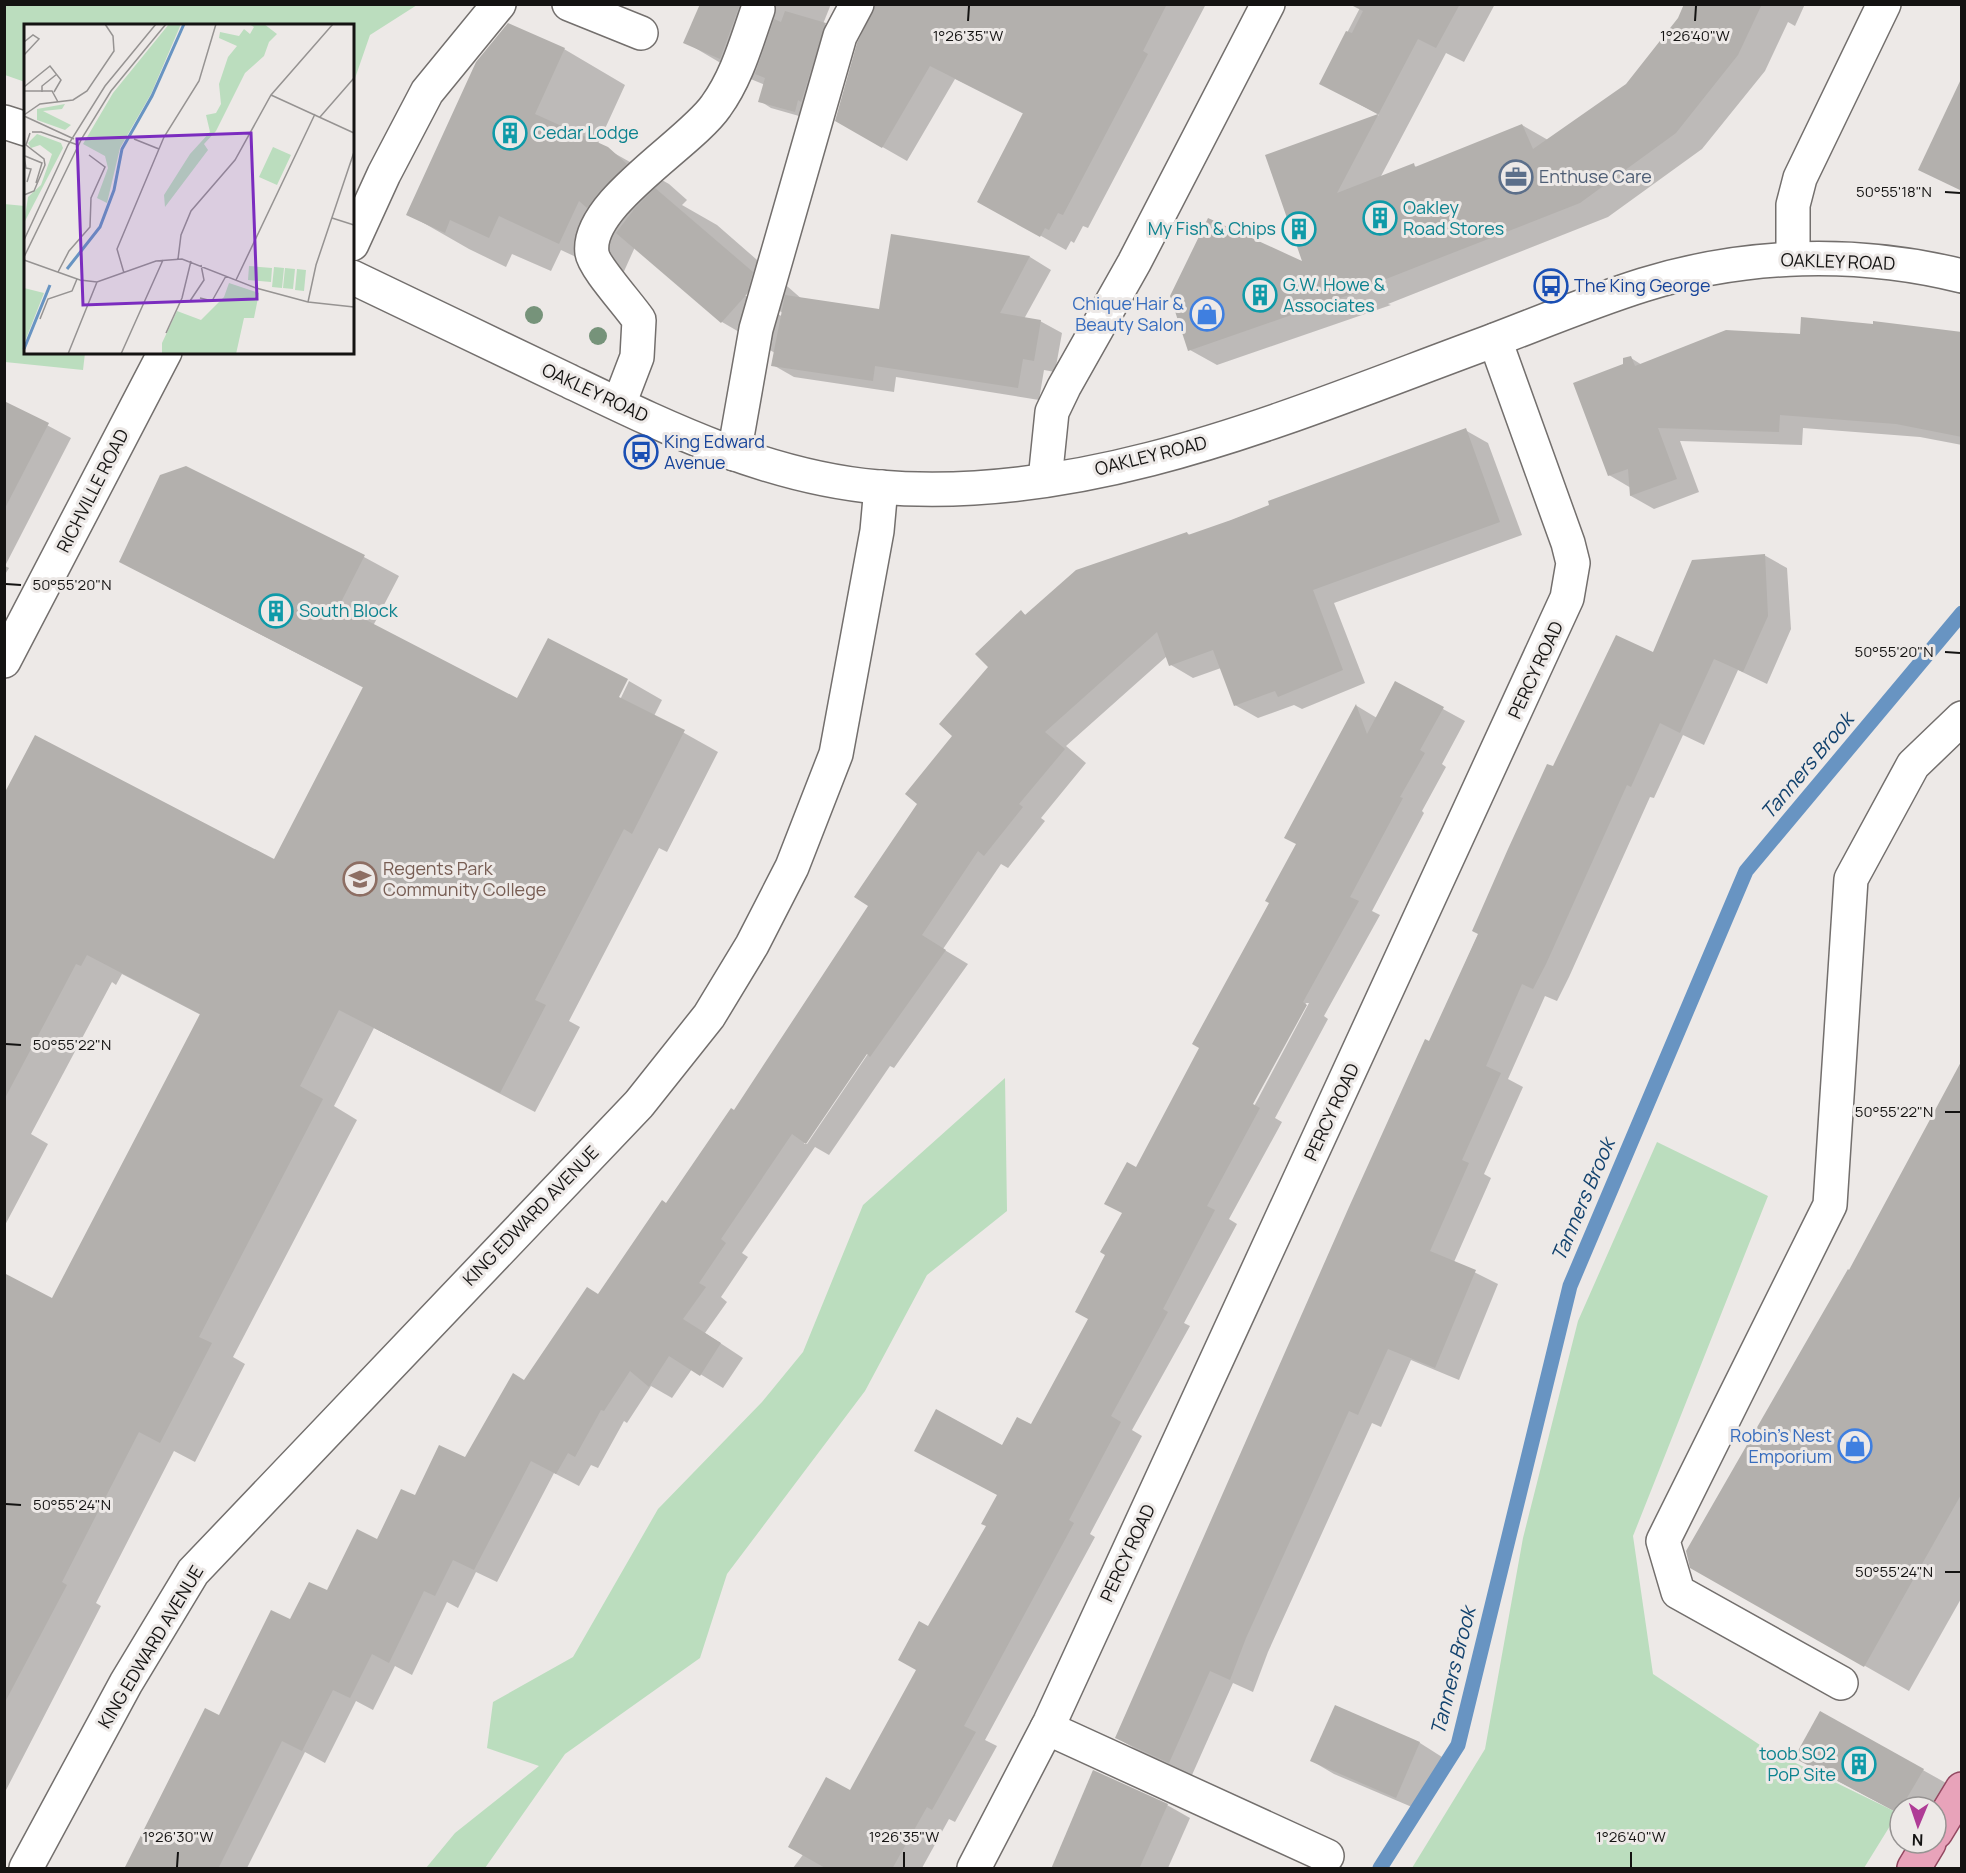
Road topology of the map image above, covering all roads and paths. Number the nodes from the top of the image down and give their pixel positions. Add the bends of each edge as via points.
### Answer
1 (499, 4) edge
2 (569, 4) edge
3 (857, 4) edge
4 (1268, 4) edge
5 (1884, 4) edge
6 (758, 9) dead end
7 (640, 33) dead end
8 (4, 122) edge
9 (24, 128) edge
10 (354, 240) edge
11 (1793, 257) junction
12 (1962, 276) edge
13 (354, 278) edge
14 (1495, 340) junction
15 (164, 354) edge
16 (619, 404) junction
17 (734, 454) junction
18 (1045, 480) junction
19 (880, 487) junction
20 (4, 661) edge
21 (1962, 718) edge
22 (1841, 1683) dead end
23 (1047, 1728) junction
24 (1960, 1803) edge
25 (1948, 1818) edge
26 (1922, 1855) edge
27 (1327, 1856) dead end
28 (26, 1869) edge
29 (974, 1869) edge
30 (1914, 1869) edge

1 - 10 street via 427,92
2 - 7 street
3 - 17 street via 840,36 756,329
4 - 18 street via 1052,412
5 - 11 street via 1800,178 1793,205
6 - 16 street via 735,74 715,108 607,209 594,233 595,264 639,320 637,357
8 - 9 street
11 - 12 street, OAKLEY ROAD via 1885,261
11 - 14 street, OAKLEY ROAD via 1693,272 1645,285
13 - 16 street, OAKLEY ROAD
14 - 18 street, OAKLEY ROAD via 1187,450
14 - 23 street, PERCY ROAD via 1568,543 1573,563 1568,598
15 - 20 street, RICHVILLE ROAD
16 - 17 street, OAKLEY ROAD
17 - 19 street, OAKLEY ROAD via 775,469
18 - 19 street, OAKLEY ROAD via 990,486
19 - 28 street, KING EDWARD AVENUE via 878,531 836,754 792,867 752,945 709,1016 639,1104 193,1572 126,1683
21 - 22 street via 1913,765 1851,879 1830,1205 1663,1541 1678,1592
23 - 27 street
23 - 29 street, PERCY ROAD
24 - 25 main road
26 - 30 main road

